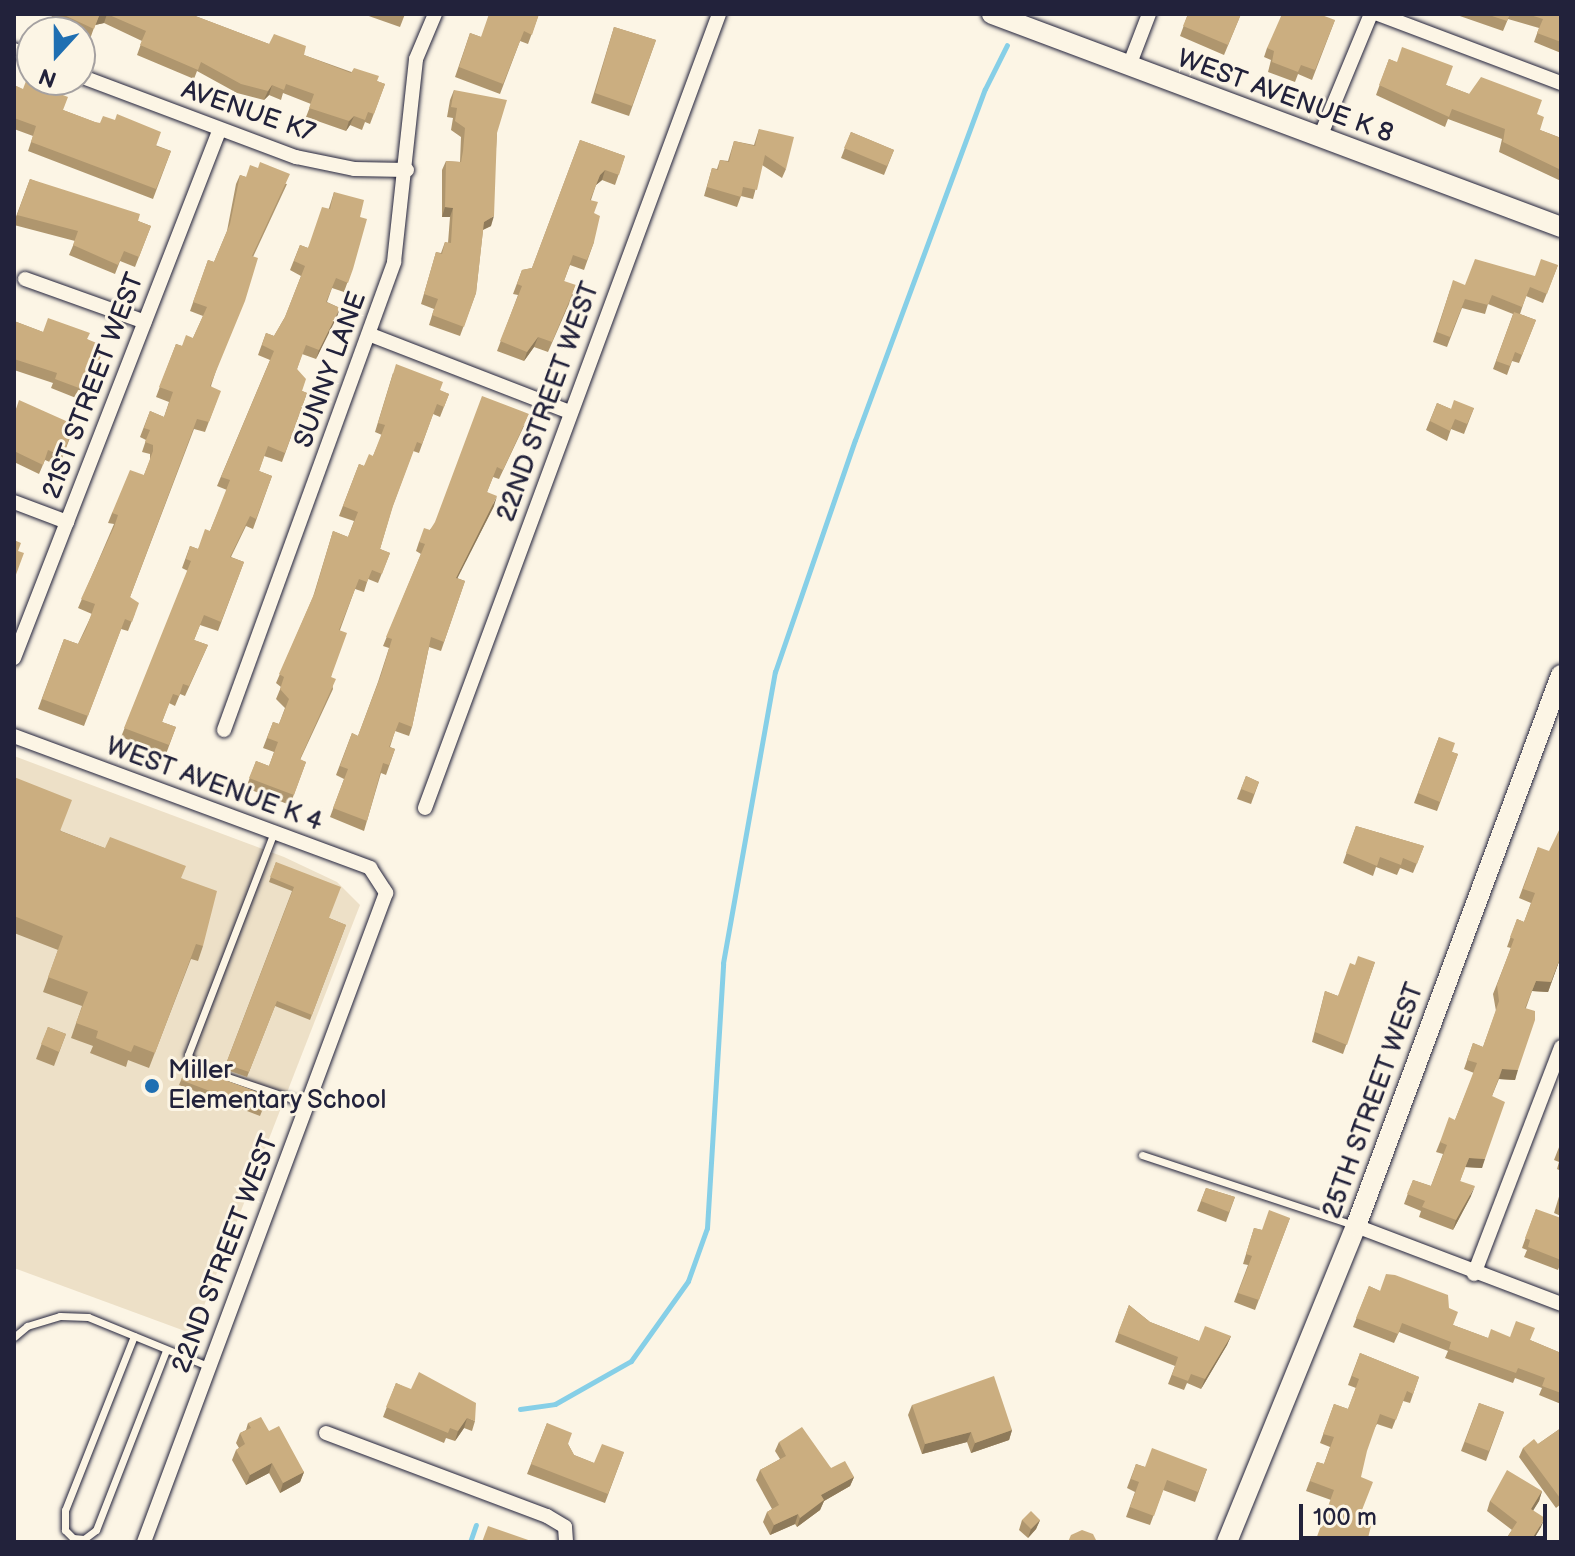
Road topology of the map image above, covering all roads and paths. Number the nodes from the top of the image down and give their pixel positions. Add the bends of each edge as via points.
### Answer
1 (435, 14) edge
2 (719, 14) edge
3 (992, 14) edge
4 (1149, 14) edge
5 (1371, 14) edge
6 (1378, 14) edge
7 (1129, 66) junction
8 (96, 82) edge
9 (1561, 83) edge
10 (219, 131) junction
11 (1320, 137) junction
12 (407, 170) junction
13 (1561, 227) edge
14 (25, 279) dead end
15 (145, 322) junction
16 (371, 335) junction
17 (570, 412) junction
18 (14, 502) edge
19 (67, 522) junction
20 (14, 658) edge
21 (1561, 675) edge
22 (224, 730) dead end
23 (14, 736) edge
24 (425, 808) dead end
25 (274, 832) junction
26 (386, 893) joint
27 (1561, 1047) edge
28 (308, 1105) junction
29 (1142, 1155) dead end
30 (1356, 1226) junction
31 (1474, 1274) junction
32 (1561, 1304) edge
33 (134, 1336) junction
34 (14, 1337) edge
35 (166, 1350) junction
36 (210, 1367) junction
37 (326, 1433) dead end
38 (144, 1542) edge
39 (566, 1542) edge
40 (1227, 1542) edge

1 - 12 street, SUNNY LANE via 416,59
2 - 17 street, 22ND STREET WEST
3 - 7 street, WEST AVENUE K 8
4 - 7 street
5 - 11 street
6 - 9 street
7 - 11 street, WEST AVENUE K 8
8 - 10 street, AVENUE K7
10 - 12 street, AVENUE K7 via 354,169
10 - 15 street, 21ST STREET WEST
11 - 13 street, WEST AVENUE K 8
12 - 16 street, SUNNY LANE via 394,262
14 - 15 street
15 - 19 street, 21ST STREET WEST
16 - 17 street
16 - 22 street, SUNNY LANE
17 - 24 street, 22ND STREET WEST
18 - 19 street
19 - 20 street, 21ST STREET WEST
21 - 30 street, 25TH STREET WEST
23 - 25 street, WEST AVENUE K 4
25 - 26 street, WEST AVENUE K 4 via 370,868
25 - 28 lane via 188,1055 195,1066
26 - 28 street, 22ND STREET WEST
27 - 31 street
28 - 36 street, 22ND STREET WEST
29 - 30 lane
30 - 31 street
30 - 40 street, 25TH STREET WEST
31 - 32 street
33 - 34 lane via 88,1317 60,1316 27,1326
33 - 35 lane
33 - 35 lane via 65,1510 65,1530 73,1538 84,1539 96,1530
35 - 36 lane
36 - 38 street, 22ND STREET WEST
37 - 39 street via 547,1516 565,1527

